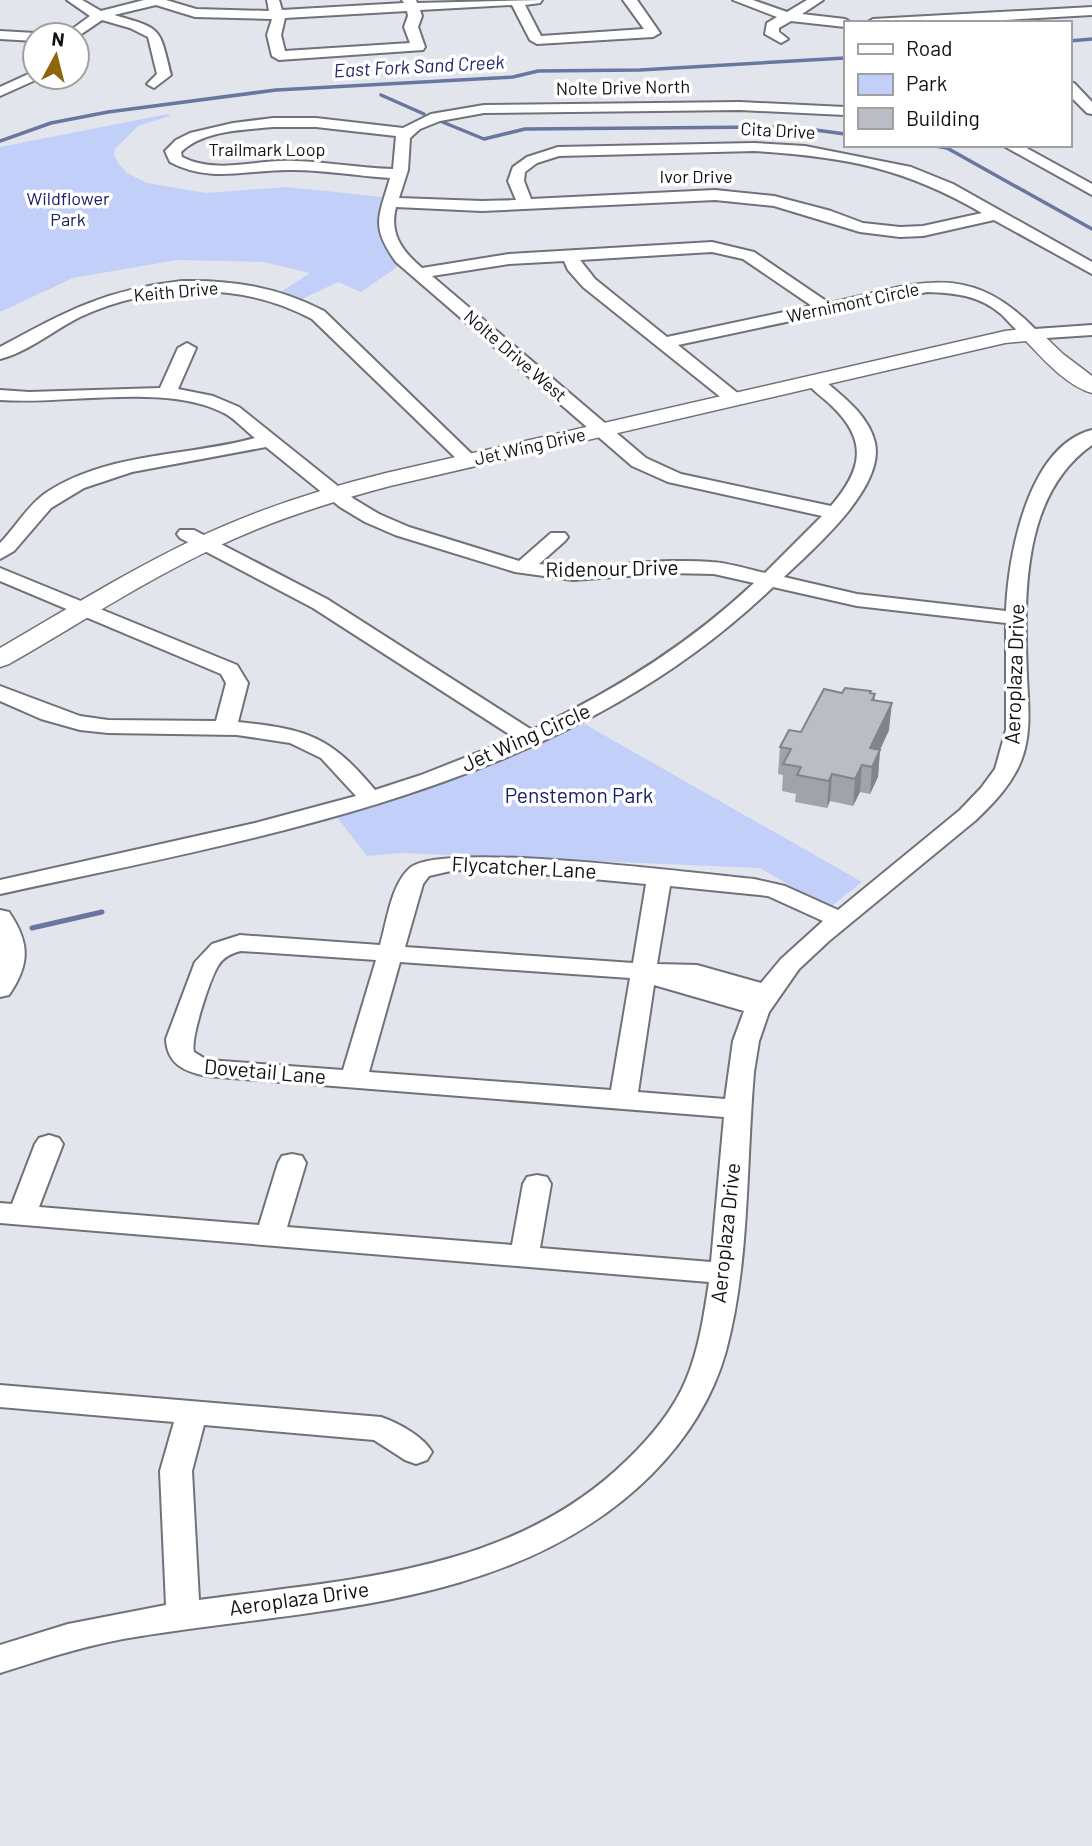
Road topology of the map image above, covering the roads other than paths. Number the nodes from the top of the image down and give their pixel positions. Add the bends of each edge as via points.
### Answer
1 (74, 0) edge
2 (272, 0) edge
3 (535, 0) edge
4 (630, 0) edge
5 (740, 0) edge
6 (816, 0) edge
7 (153, 1) edge
8 (516, 1) edge
9 (410, 4) edge
10 (1092, 10) edge
11 (277, 15) junction
12 (100, 16) junction
13 (786, 16) junction
14 (90, 21) edge
15 (907, 21) edge
16 (844, 23) edge
17 (0, 35) edge
18 (21, 36) edge
19 (781, 39) dead end
20 (0, 77) edge
21 (21, 78) edge
22 (21, 82) edge
23 (155, 83) dead end
24 (1071, 88) edge
25 (0, 92) edge
26 (801, 105) junction
27 (1071, 109) edge
28 (1091, 109) edge
29 (844, 111) edge
30 (406, 133) junction
31 (792, 136) junction
32 (1013, 147) edge
33 (399, 174) junction
34 (1092, 190) edge
35 (388, 202) junction
36 (524, 204) junction
37 (997, 214) junction
38 (1092, 250) edge
39 (570, 254) junction
40 (1070, 256) junction
41 (1092, 269) edge
42 (419, 273) junction
43 (826, 308) junction
44 (1092, 330) edge
45 (1031, 334) junction
46 (664, 343) junction
47 (187, 348) dead end
48 (0, 354) edge
49 (814, 381) junction
50 (1092, 386) edge
51 (167, 393) junction
52 (0, 395) edge
53 (734, 400) junction
54 (601, 430) junction
55 (1092, 436) edge
56 (270, 440) junction
57 (845, 445) dead end
58 (866, 445) junction
59 (470, 461) junction
60 (337, 494) junction
61 (836, 513) junction
62 (558, 537) dead end
63 (196, 539) junction
64 (0, 553) edge
65 (522, 568) junction
66 (0, 573) edge
67 (771, 579) junction
68 (84, 610) junction
69 (1017, 618) junction
70 (0, 659) edge
71 (0, 693) edge
72 (225, 730) junction
73 (531, 739) junction
74 (370, 798) junction
75 (659, 877) junction
76 (0, 887) edge
77 (0, 917) edge
78 (841, 920) junction
79 (390, 953) junction
80 (650, 971) junction
81 (0, 989) edge
82 (763, 1000) junction
83 (354, 1079) junction
84 (623, 1100) junction
85 (738, 1109) junction
86 (49, 1144) dead end
87 (292, 1163) dead end
88 (537, 1184) dead end
89 (11, 1214) edge
90 (270, 1236) junction
91 (524, 1256) junction
92 (723, 1273) junction
93 (0, 1396) edge
94 (192, 1412) junction
95 (416, 1452) dead end
96 (183, 1614) junction
97 (0, 1658) edge

1 - 12 street
2 - 11 street
3 - 8 street
4 - 8 street via 653,33 537,40
5 - 13 street
6 - 13 street
7 - 11 street via 207,15
7 - 12 street
8 - 9 street
9 - 11 street
9 - 11 street via 418,47 279,56
10 - 15 street
12 - 14 street
12 - 23 street via 154,35 164,75
13 - 16 street
13 - 19 street via 771,30
17 - 18 street
20 - 21 street
22 - 25 street
24 - 28 street
26 - 29 street, Nolte Drive North
26 - 30 street, Nolte Drive North via 484,109 436,117
26 - 31 street
27 - 28 street
30 - 33 street, Nolte Drive West via 401,140
30 - 33 street, Trailmark Loop via 290,122 200,134 173,151 175,159 185,165 214,171 289,165
31 - 36 street, Cita Drive via 701,148 540,156 517,170
31 - 37 street, Cita Drive via 906,170
32 - 34 street
33 - 35 street, Nolte Drive West
35 - 36 street, Ivor Drive
35 - 42 street, Nolte Drive West via 384,219 390,243
36 - 37 street, Ivor Drive via 724,195 774,201 860,227 900,232
37 - 40 street, Cita Drive
38 - 40 street
39 - 42 street
39 - 43 street via 688,246 737,251
39 - 46 street via 583,278
40 - 41 street, Cita Drive
42 - 54 street, Nolte Drive West
43 - 45 street, Wernimont Circle via 914,288 953,287 1000,303
43 - 46 street, Wernimont Circle
44 - 45 street, Jet Wing Drive
45 - 49 main road, Jet Wing Drive
45 - 50 main road, Wernimont Circle
46 - 53 street
47 - 51 street
48 - 59 street, Keith Drive via 89,307 133,294 197,287 270,295 318,315
49 - 53 main road, Jet Wing Drive
49 - 58 street via 850,412
51 - 52 street, Ridenour Drive via 46,398
51 - 56 street, Ridenour Drive via 222,405
53 - 54 main road, Jet Wing Drive
54 - 59 main road, Jet Wing Drive
54 - 61 street, Nolte Drive West via 660,473
55 - 69 street, Aeroplaza Drive via 1059,459 1041,489 1022,549
56 - 60 street, Ridenour Drive
56 - 64 street via 218,454 74,479 41,506
57 - 58 street
58 - 61 street, Jet Wing Circle via 864,474
59 - 60 main road, Jet Wing Drive
60 - 63 main road, Jet Wing Drive
60 - 65 street, Ridenour Drive via 359,511 402,531
61 - 67 street, Jet Wing Circle
62 - 65 street
63 - 68 main road, Jet Wing Drive
63 - 73 street via 409,647
65 - 67 street, Ridenour Drive via 573,574 700,567
66 - 68 street
67 - 69 street, Ridenour Drive via 857,600
67 - 73 street, Jet Wing Circle via 722,624 656,662 606,701
68 - 70 main road, Jet Wing Drive
68 - 72 street via 229,670 237,683
69 - 78 street, Aeroplaza Drive via 1017,729 1005,771 968,815
71 - 72 street via 79,723
72 - 74 street via 274,732 323,750
73 - 74 street, Jet Wing Circle
74 - 76 street, Jet Wing Circle via 180,839
75 - 78 street, Flycatcher Lane via 767,888
75 - 79 street, Flycatcher Lane via 507,864 431,867 411,882
75 - 80 street
77 - 81 street via 15,956 8,980
78 - 82 street, Aeroplaza Drive via 791,964
79 - 80 street, Dovetail Lane
79 - 83 street, Flycatcher Lane
79 - 83 street, Dovetail Lane via 249,943 221,949 207,962 179,1039 181,1055 195,1066
80 - 82 street, Dovetail Lane via 682,971
80 - 84 street
82 - 85 street, Aeroplaza Drive via 743,1054
83 - 84 street, Dovetail Lane
84 - 85 street, Dovetail Lane
85 - 92 street, Aeroplaza Drive
86 - 89 street
87 - 90 street
88 - 91 street
89 - 90 street
90 - 91 street
91 - 92 street
92 - 96 street, Aeroplaza Drive via 710,1352 684,1412 643,1465 592,1508 522,1548 429,1578
93 - 94 street
94 - 95 street via 381,1429
94 - 96 street via 176,1471
96 - 97 street, Aeroplaza Drive via 81,1632

